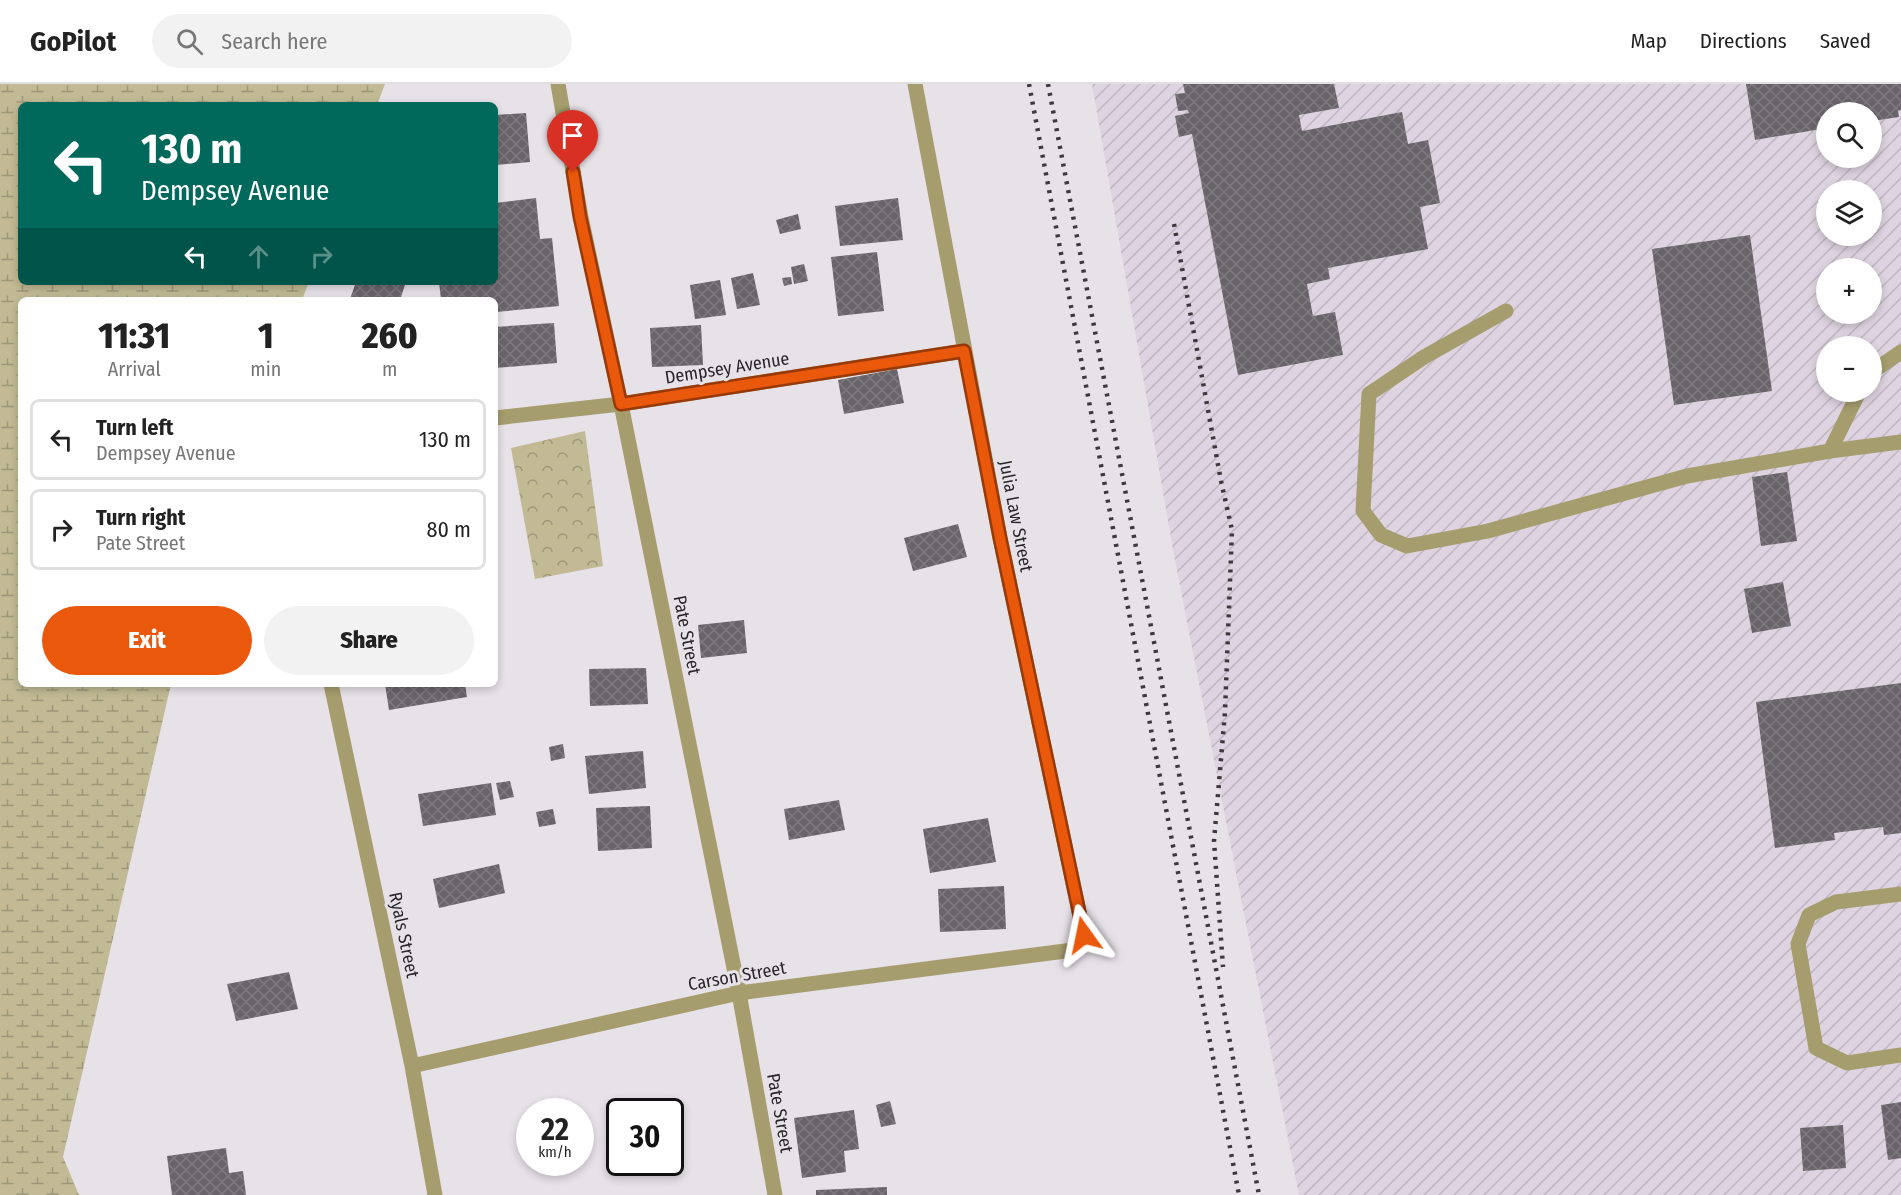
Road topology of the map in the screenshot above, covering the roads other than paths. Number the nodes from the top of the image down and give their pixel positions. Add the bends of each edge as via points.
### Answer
1 (558, 84) edge
2 (915, 84) edge
3 (1506, 310) dead end
4 (964, 351) junction
5 (1901, 352) edge
6 (1882, 365) edge
7 (1854, 402) edge
8 (621, 404) junction
9 (498, 418) edge
10 (1901, 442) edge
11 (1830, 451) junction
12 (332, 687) edge
13 (1901, 894) edge
14 (1073, 950) joint
15 (739, 993) junction
16 (1901, 1055) edge
17 (412, 1066) junction
18 (435, 1195) edge
19 (775, 1195) edge

1 - 8 street, Pate Street via 580,217
2 - 4 street, Julia Law Street
3 - 11 street via 1369,394 1363,511 1381,535 1407,546 1419,544 1488,531 1686,476
4 - 8 street, Dempsey Avenue
4 - 14 street, Julia Law Street via 1084,935
5 - 6 street
7 - 11 street
8 - 9 street, Dempsey Avenue
8 - 15 street, Pate Street
10 - 11 street
12 - 17 street, Ryals Street
13 - 16 street via 1836,902 1809,915 1798,944 1816,1048 1847,1063
14 - 15 street, Carson Street
15 - 17 street, Carson Street
15 - 19 street, Pate Street
17 - 18 street, Ryals Street

